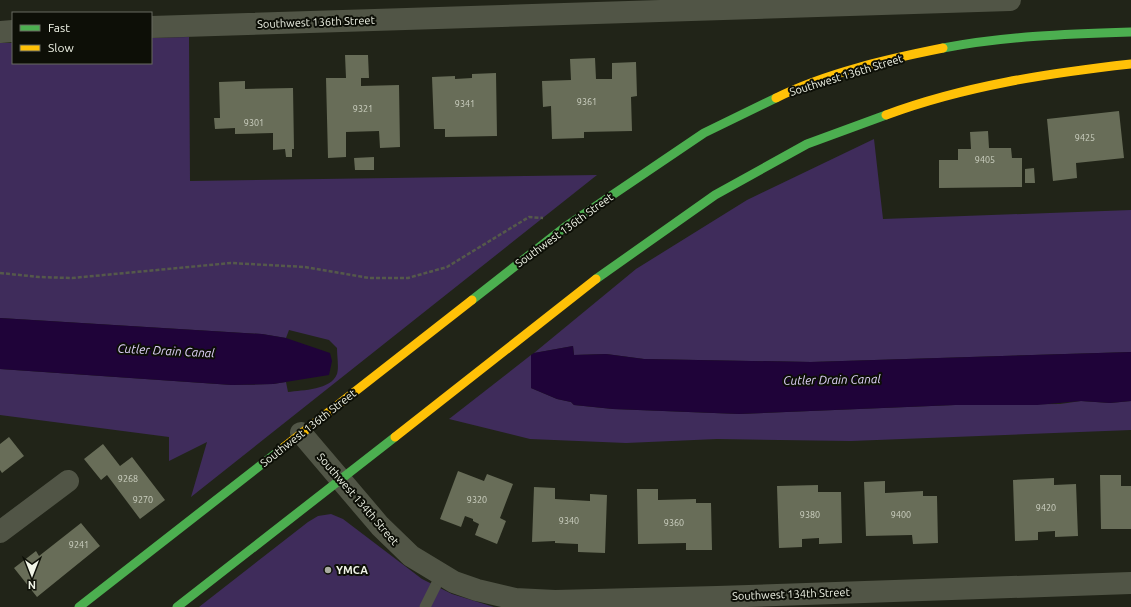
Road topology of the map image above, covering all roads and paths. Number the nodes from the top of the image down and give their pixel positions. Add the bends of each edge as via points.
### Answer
1 (1010, 0) edge
2 (152, 27) edge
3 (12, 31) edge
4 (0, 32) edge
5 (1131, 32) edge
6 (1131, 64) edge
7 (529, 216) dead end
8 (0, 273) edge
9 (301, 433) junction
10 (340, 480) junction
11 (68, 481) dead end
12 (0, 532) edge
13 (441, 575) junction
14 (1131, 583) edge
15 (79, 607) edge
16 (177, 607) edge
17 (425, 607) edge

1 - 2 street, Southwest 136th Street
3 - 4 street
5 - 9 street, Southwest 136th Street via 1058,34 979,41 898,57 791,91 704,133 565,227
6 - 10 street via 1064,71 984,87 899,110 807,144 715,195 611,268
7 - 8 path via 447,267 408,278 369,278 305,267 231,263 72,278 39,278
9 - 10 street, Southwest 134th Street
9 - 15 street, Southwest 136th Street
10 - 13 street, Southwest 134th Street via 393,540 411,556
10 - 16 street
11 - 12 street
13 - 14 street, Southwest 134th Street via 490,594 542,601
13 - 17 lane

